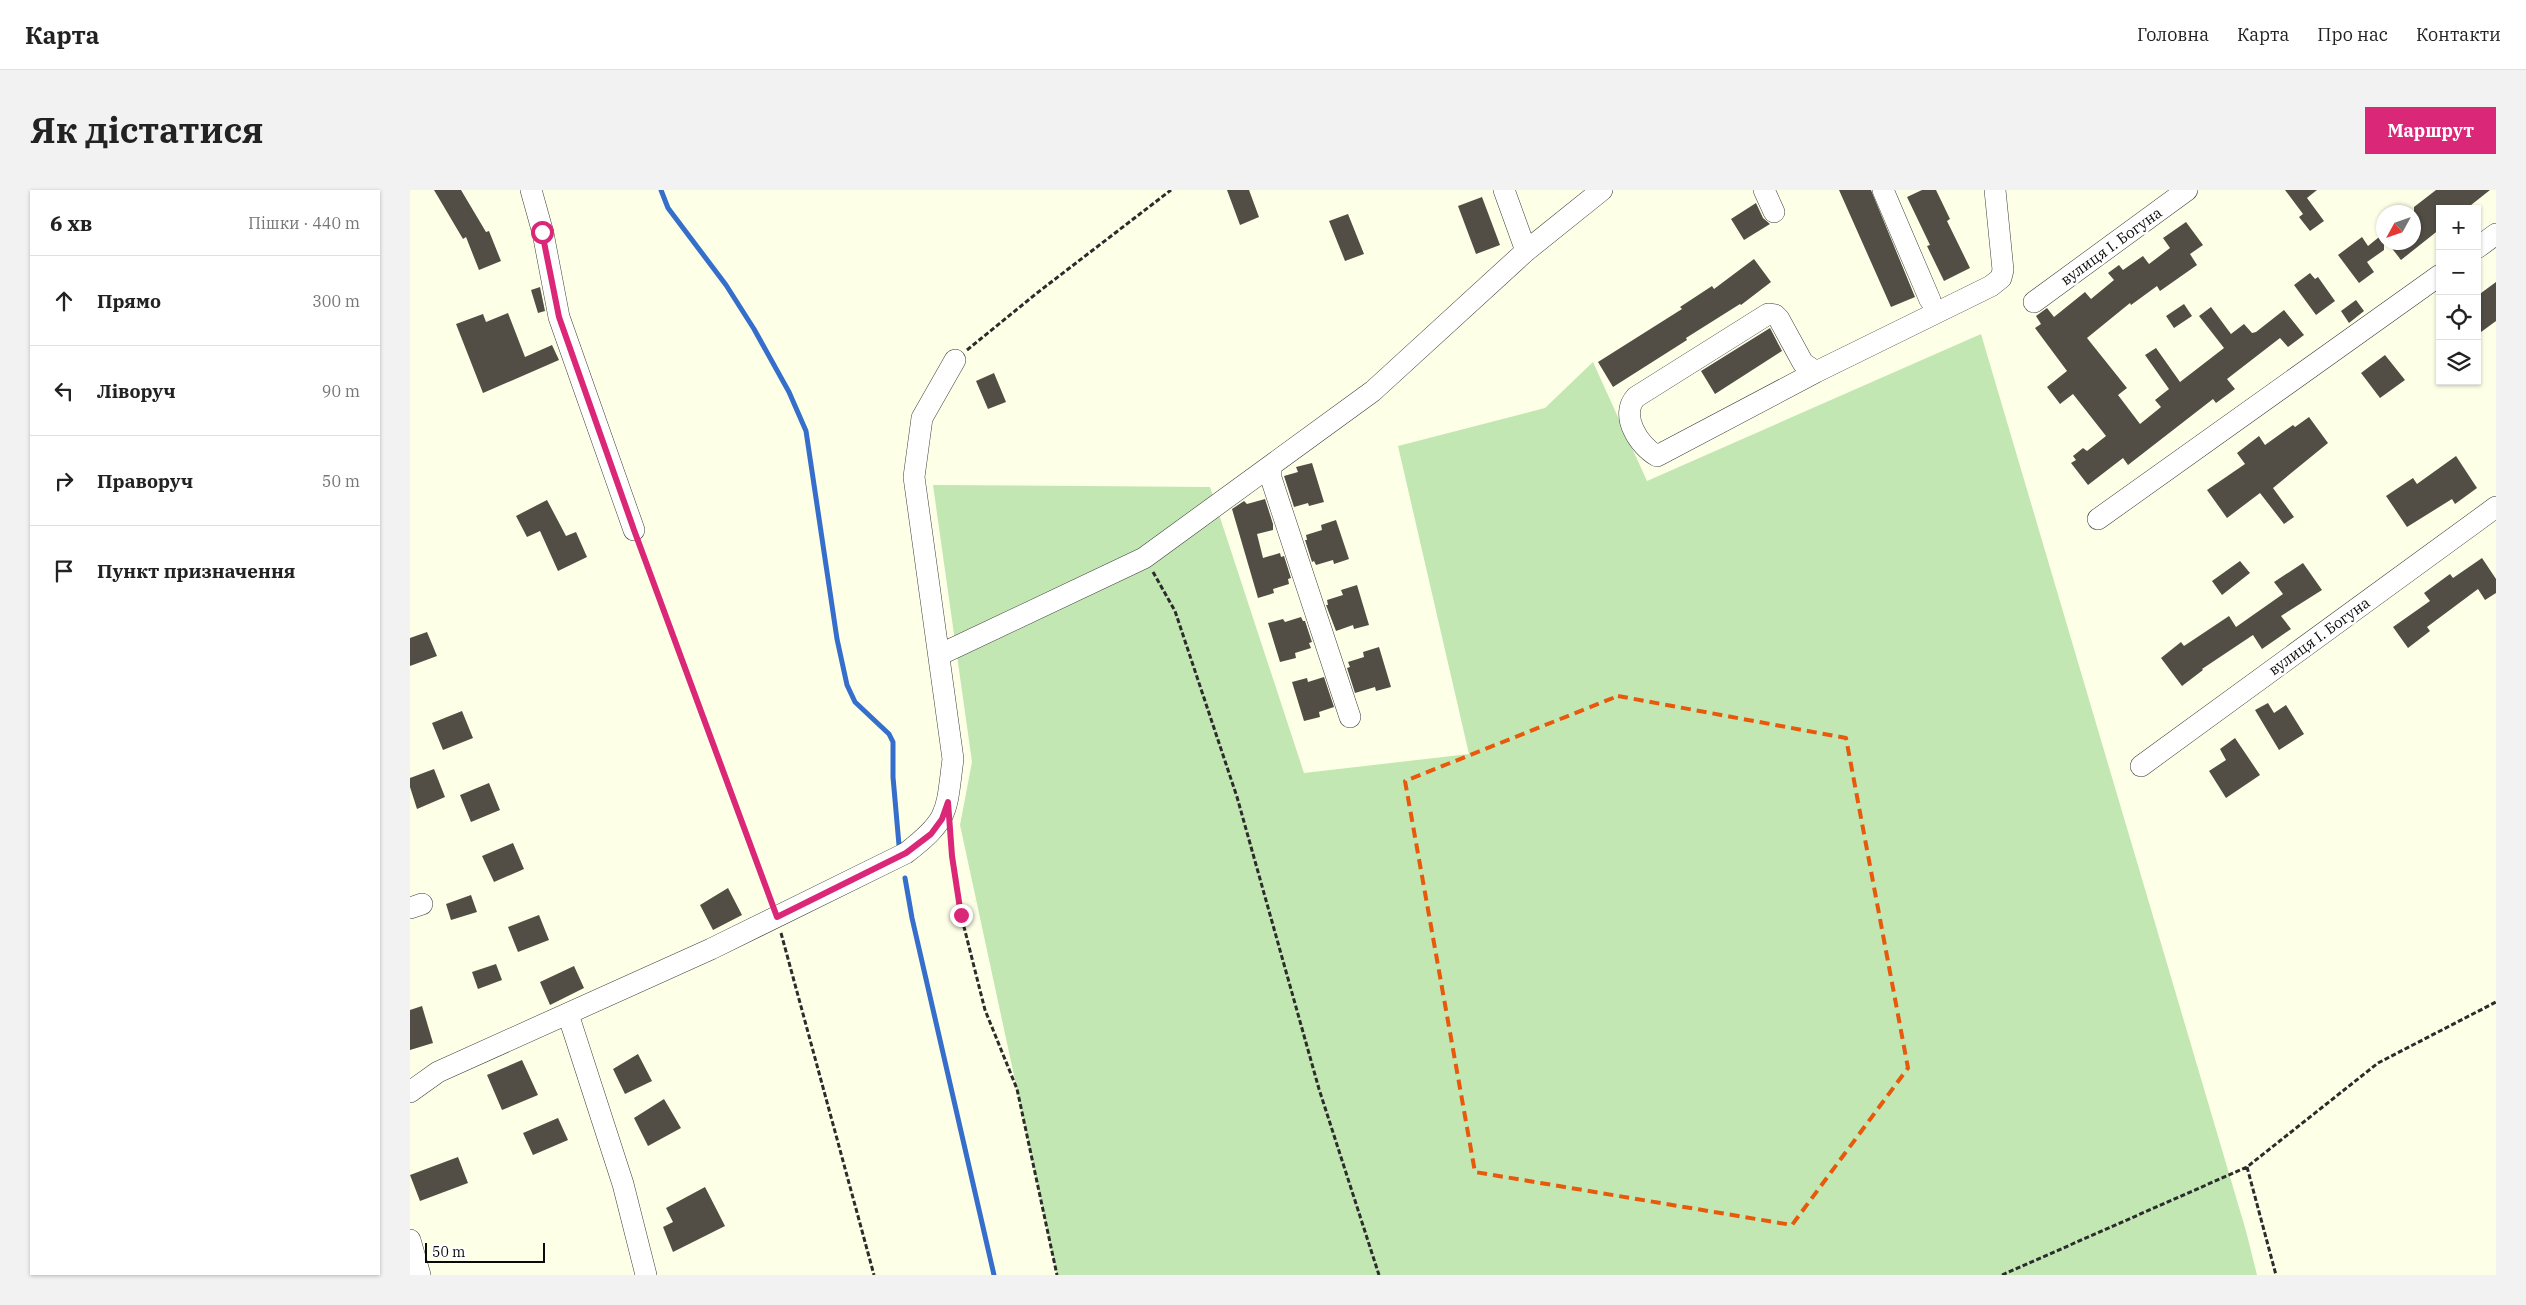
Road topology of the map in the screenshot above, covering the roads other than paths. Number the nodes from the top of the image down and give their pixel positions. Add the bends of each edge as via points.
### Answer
1 (531, 190) edge
2 (1504, 190) edge
3 (1602, 190) edge
4 (1764, 190) edge
5 (1883, 190) edge
6 (1995, 190) edge
7 (2187, 190) edge
8 (1774, 212) dead end
9 (2496, 234) edge
10 (2481, 245) edge
11 (1526, 251) junction
12 (2436, 278) edge
13 (1930, 300) dead end
14 (2034, 302) dead end
15 (955, 360) road end
16 (1816, 372) junction
17 (1271, 466) junction
18 (2496, 507) edge
19 (2098, 519) dead end
20 (634, 530) road end
21 (939, 655) junction
22 (1350, 717) dead end
23 (2141, 766) dead end
24 (568, 1014) junction
25 (410, 1092) edge
26 (410, 1240) edge
27 (420, 1275) edge
28 (646, 1275) edge

1 - 20 street via 559,317
2 - 11 street
3 - 11 street
4 - 8 street
5 - 13 street
6 - 16 street via 2002,278
7 - 14 street, вулиця І. Богуна
9 - 10 street
11 - 17 street via 1373,391
12 - 19 street
15 - 21 street via 922,418 914,477
16 - 16 street via 1803,363 1775,315 1768,314 1636,397 1631,402 1630,412 1634,432 1641,445 1657,456
17 - 21 street via 1144,558
17 - 22 street via 1271,478
18 - 23 street, вулиця І. Богуна
21 - 24 street via 953,759 948,802 942,819 931,834 906,853 777,917
24 - 25 street via 438,1072
24 - 28 street via 623,1184
26 - 27 street

